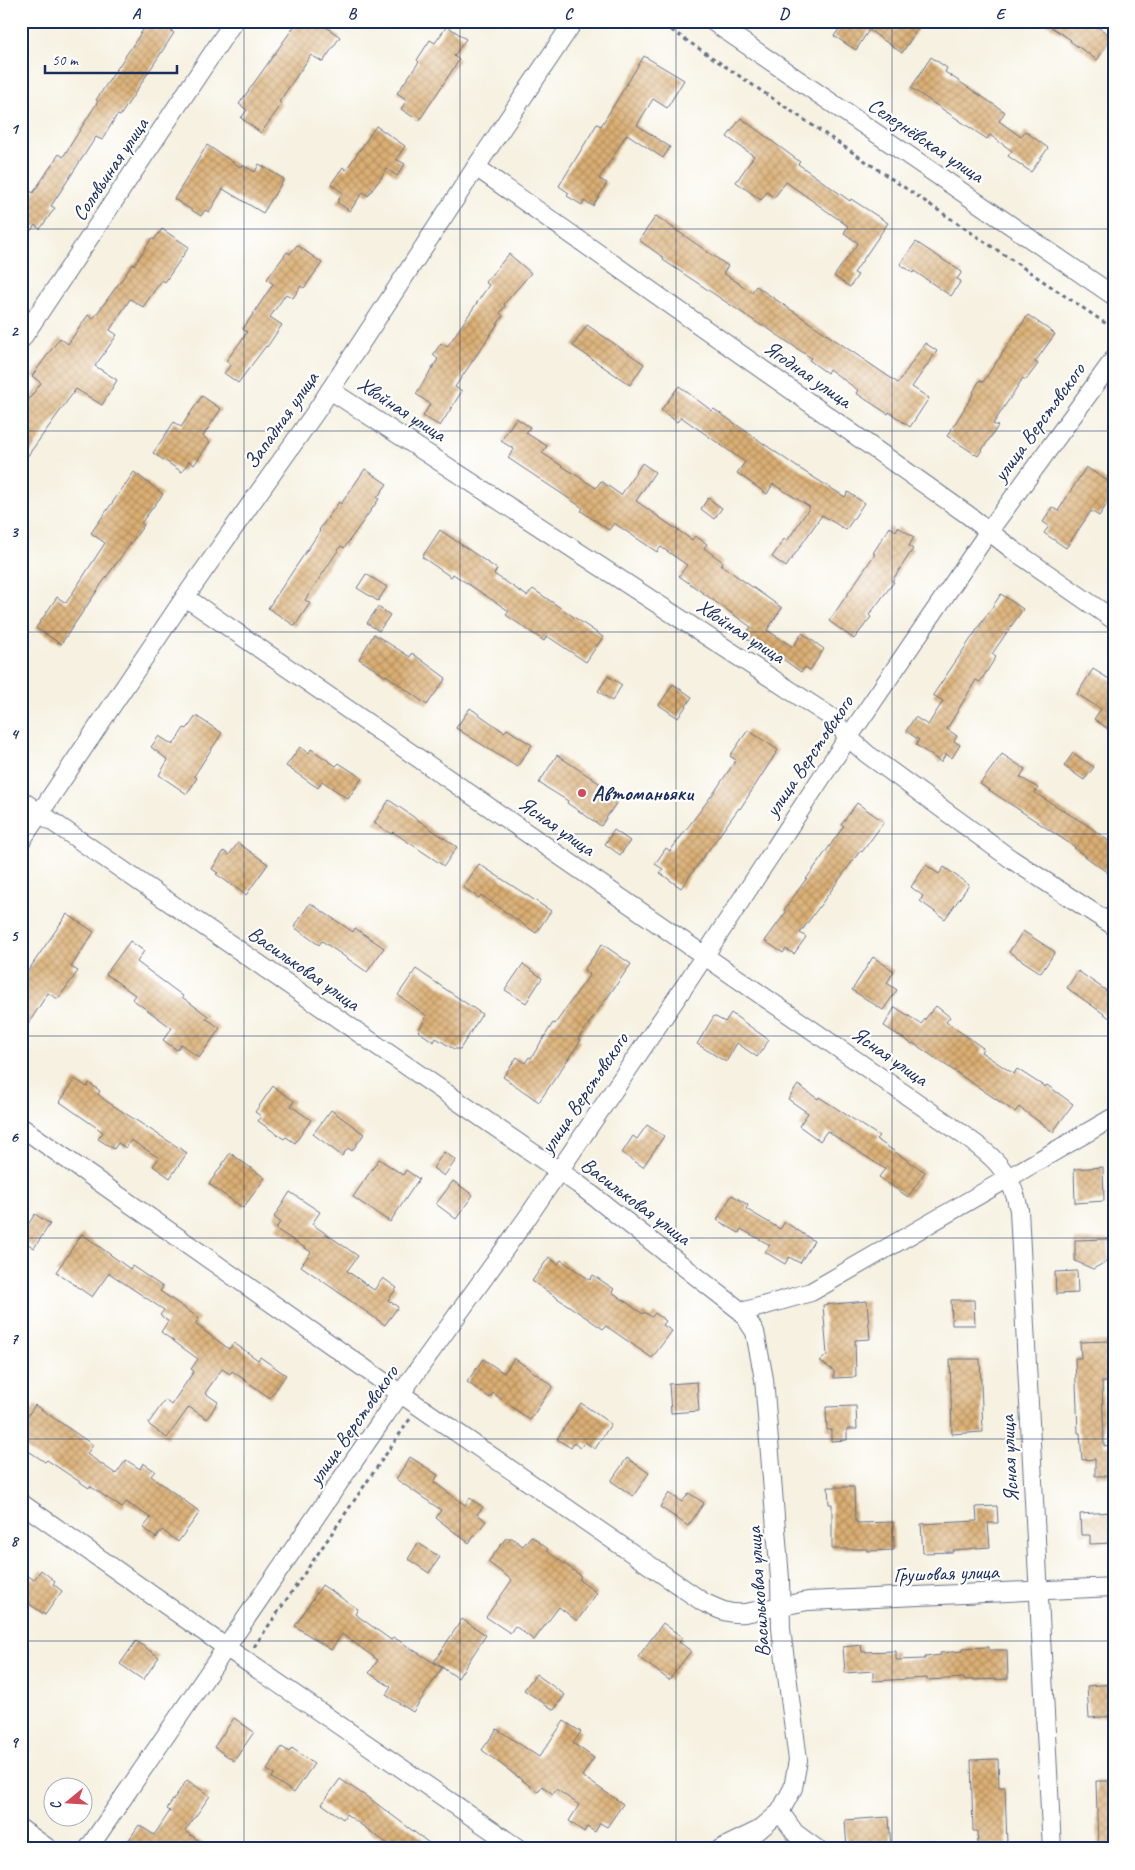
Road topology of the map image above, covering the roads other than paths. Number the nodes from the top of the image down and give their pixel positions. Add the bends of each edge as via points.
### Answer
1 (234, 21) edge
2 (574, 21) edge
3 (712, 21) edge
4 (476, 167) junction
5 (1114, 296) edge
6 (21, 340) edge
7 (1114, 359) edge
8 (330, 390) junction
9 (988, 531) junction
10 (185, 597) junction
11 (1114, 620) edge
12 (849, 738) junction
13 (21, 800) edge
14 (40, 813) junction
15 (21, 841) edge
16 (1114, 926) edge
17 (705, 955) junction
18 (1114, 1117) edge
19 (21, 1127) edge
20 (558, 1171) junction
21 (1008, 1178) junction
22 (742, 1312) junction
23 (401, 1394) junction
24 (21, 1503) edge
25 (1114, 1587) edge
26 (1039, 1591) junction
27 (781, 1606) junction
28 (227, 1648) junction
29 (780, 1812) junction
30 (21, 1829) edge
31 (49, 1849) edge
32 (88, 1849) edge
33 (519, 1849) edge
34 (720, 1849) edge
35 (817, 1849) edge
36 (1052, 1849) edge

1 - 6 street, Соловьиная улица
2 - 4 street, Западная улица
3 - 5 street, Селезнёвская улица
4 - 8 street, Западная улица
4 - 9 street, Ягодная улица
7 - 9 street, улица Верстовского
8 - 10 street, Западная улица
8 - 12 street, Хвойная улица via 831,717
9 - 11 street, Ягодная улица
9 - 12 street, улица Верстовского
10 - 14 street, Западная улица
10 - 17 street, Ясная улица
12 - 16 street, Хвойная улица via 1011,859
12 - 17 street, улица Верстовского
13 - 14 street, Васильковая улица
14 - 15 street, Западная улица
14 - 20 street, Васильковая улица
17 - 20 street, улица Верстовского
17 - 21 street, Ясная улица via 951,1126 994,1158
18 - 21 street
19 - 23 street, Грушовая улица
20 - 22 street, Васильковая улица
20 - 23 street, улица Верстовского
21 - 22 street via 811,1292
21 - 26 street, Ясная улица via 1019,1210
22 - 27 street, Васильковая улица via 756,1332 764,1379
23 - 27 street, Грушовая улица via 703,1602 725,1613 735,1614
23 - 28 street, улица Верстовского
24 - 28 street
25 - 26 street, Грушовая улица
26 - 27 street, Грушовая улица via 808,1601
26 - 36 street, Ясная улица
27 - 29 street, Васильковая улица via 781,1629 798,1760 793,1788
28 - 32 street, улица Верстовского
28 - 33 street
29 - 34 street, Васильковая улица via 759,1830
29 - 35 street via 795,1833
30 - 31 street

